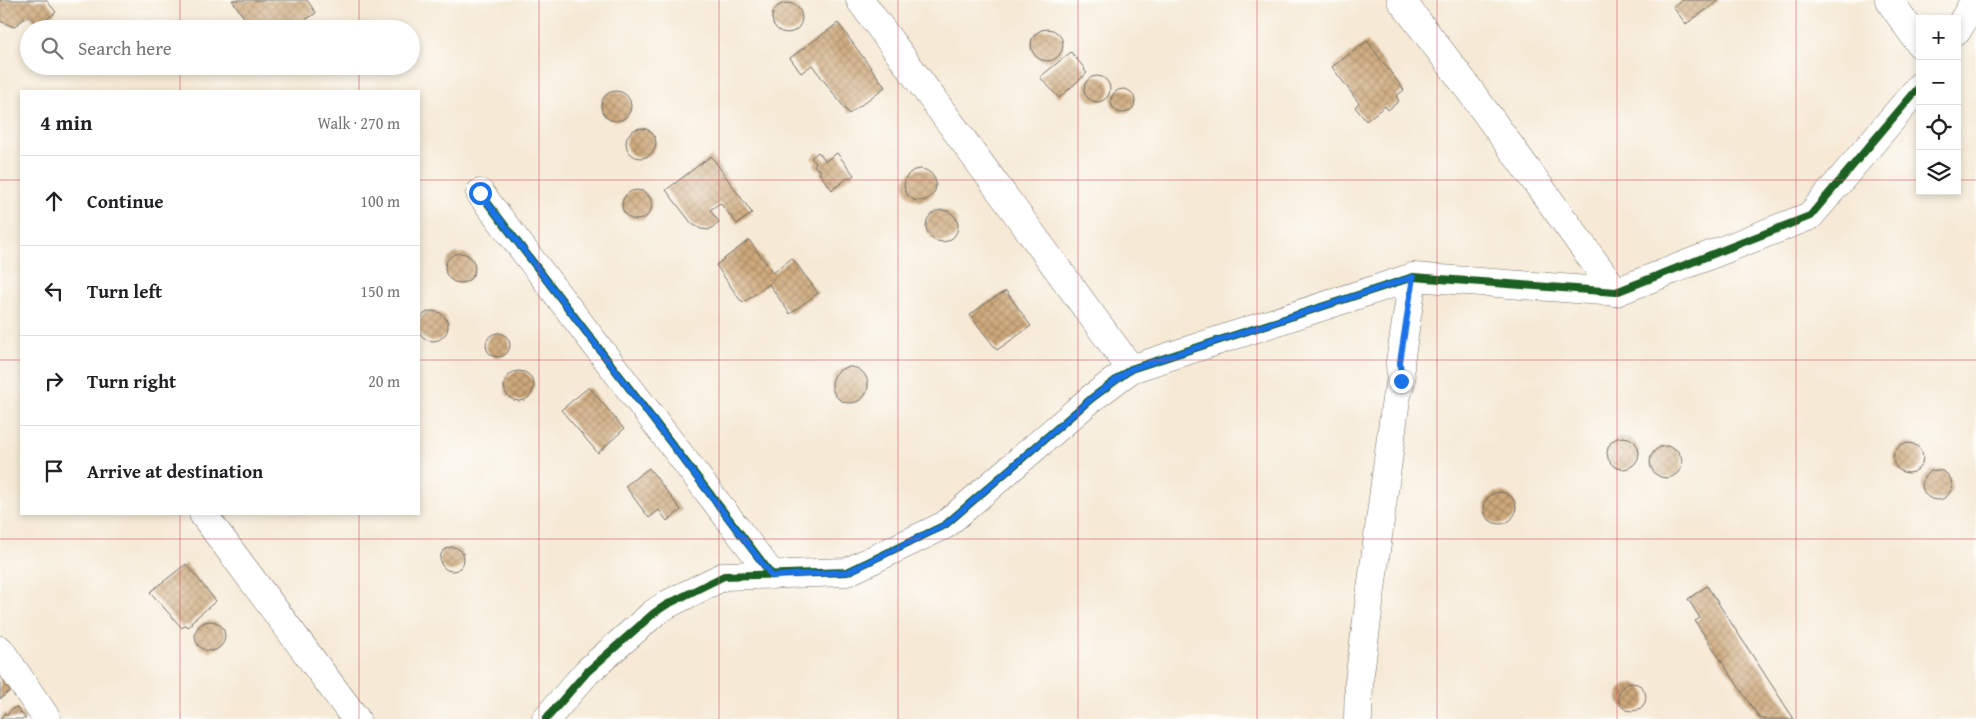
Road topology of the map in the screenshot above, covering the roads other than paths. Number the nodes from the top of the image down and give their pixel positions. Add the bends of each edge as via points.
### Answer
1 (860, 0) edge
2 (1401, 0) edge
3 (1889, 0) edge
4 (1975, 0) edge
5 (1961, 24) edge
6 (1916, 38) edge
7 (1916, 91) edge
8 (480, 193) dead end
9 (1413, 277) junction
10 (1616, 292) junction
11 (1131, 369) junction
12 (203, 515) edge
13 (772, 576) junction
14 (0, 650) edge
15 (47, 719) edge
16 (356, 719) edge
17 (546, 719) edge
18 (1358, 719) edge

1 - 11 street
2 - 10 street
3 - 6 street
4 - 5 street
7 - 10 street via 1810,216
8 - 13 street
9 - 10 street
9 - 11 street
9 - 18 street via 1359,681
11 - 13 street via 1092,398 945,525 848,572
12 - 16 street
13 - 17 street via 724,576 666,605 587,672
14 - 15 street

